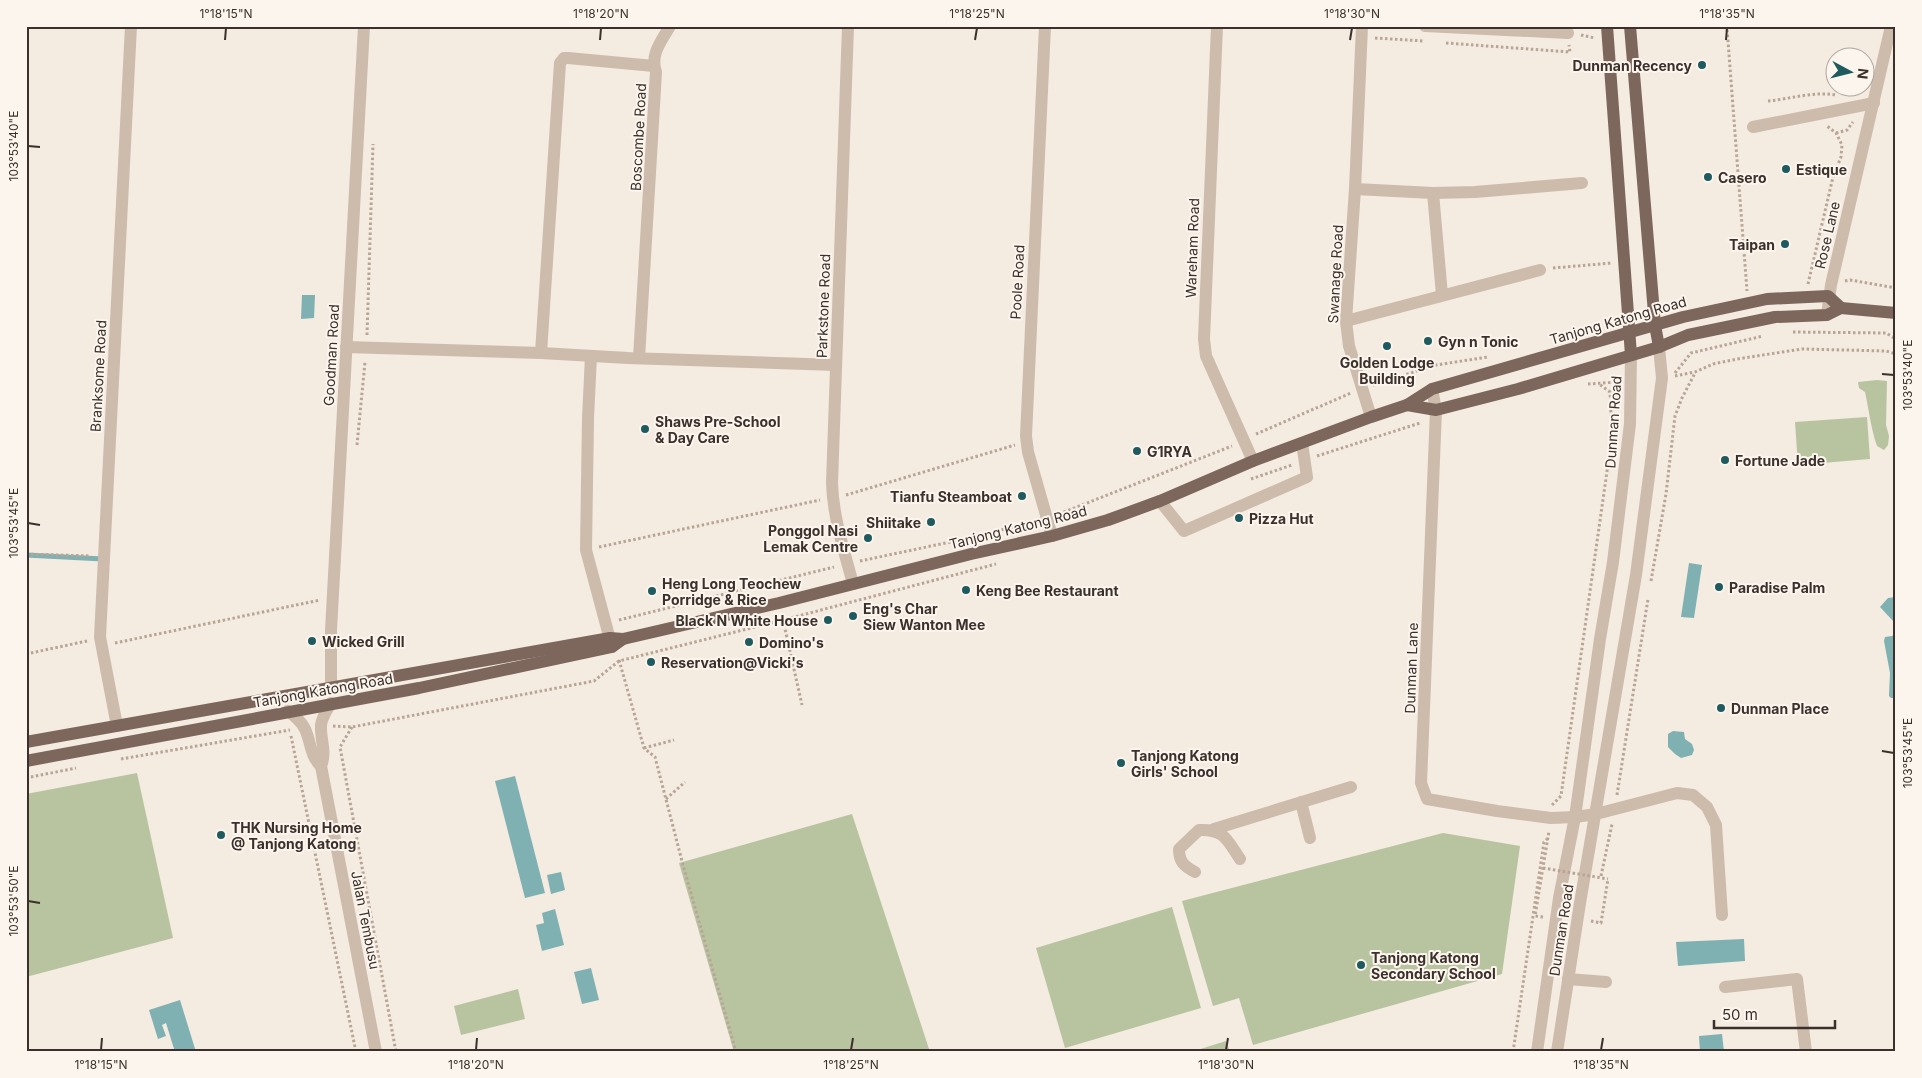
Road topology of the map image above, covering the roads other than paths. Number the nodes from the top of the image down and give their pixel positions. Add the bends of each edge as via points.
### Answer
1 (131, 26) edge
2 (364, 26) edge
3 (670, 26) edge
4 (848, 26) edge
5 (1045, 26) edge
6 (1217, 26) edge
7 (1362, 26) edge
8 (1426, 26) edge
9 (1607, 26) edge
10 (1630, 26) edge
11 (1891, 26) edge
12 (1568, 33) road end
13 (654, 66) junction
14 (1874, 103) junction
15 (1753, 127) dead end
16 (1582, 183) dead end
17 (1356, 189) junction
18 (1433, 193) junction
19 (1540, 270) road end
20 (1829, 291) junction
21 (1442, 295) junction
22 (1841, 308) junction
23 (1896, 312) edge
24 (1827, 315) junction
25 (1346, 321) junction
26 (1655, 326) junction
27 (1630, 332) junction
28 (346, 347) junction
29 (1659, 347) junction
30 (541, 353) junction
31 (1631, 355) junction
32 (591, 356) junction
33 (639, 358) junction
34 (836, 365) junction
35 (1432, 389) junction
36 (1407, 405) junction
37 (1436, 410) junction
38 (1371, 417) junction
39 (1302, 443) junction
40 (1253, 461) junction
41 (1160, 501) junction
42 (1052, 536) junction
43 (853, 584) junction
44 (615, 641) junction
45 (330, 686) junction
46 (331, 703) junction
47 (288, 711) junction
48 (117, 726) junction
49 (26, 742) edge
50 (26, 761) edge
51 (321, 766) junction
52 (1351, 787) dead end
53 (1301, 802) junction
54 (1596, 814) junction
55 (1575, 817) junction
56 (1214, 830) junction
57 (1310, 838) dead end
58 (1240, 859) dead end
59 (1196, 872) dead end
60 (1722, 916) dead end
61 (1568, 979) junction
62 (1606, 982) dead end
63 (1725, 986) dead end
64 (376, 1052) edge
65 (1537, 1052) edge
66 (1557, 1052) edge
67 (1806, 1052) edge

1 - 48 street, Branksome Road via 101,642
2 - 28 street, Goodman Road
3 - 13 street via 656,50
4 - 34 street, Parkstone Road
5 - 42 street, Poole Road via 1027,441
6 - 40 street, Wareham Road via 1204,339 1206,356
7 - 17 street, Swanage Road
8 - 12 street
9 - 27 main road, Dunman Road
10 - 26 main road, Dunman Road
11 - 14 street, Rose Lane
13 - 30 street, Boscombe Road via 568,58 560,63
13 - 33 street, Boscombe Road
14 - 15 street
14 - 20 street, Rose Lane
16 - 18 street
17 - 18 street
17 - 25 street, Swanage Road
18 - 21 street
19 - 21 street
20 - 22 main road
20 - 24 street, Rose Lane
20 - 26 main road, Tanjong Katong Road via 1767,299
21 - 25 street
22 - 23 main road
22 - 24 main road, Tanjong Katong Road
24 - 29 main road, Tanjong Katong Road via 1776,317 1688,335
25 - 38 street, Swanage Road via 1349,346
26 - 27 main road, Tanjong Katong Road
26 - 29 main road, Dunman Road
27 - 31 main road, Dunman Road
27 - 35 main road, Tanjong Katong Road
28 - 30 street
28 - 45 street, Goodman Road
29 - 31 main road, Tanjong Katong Road
29 - 54 street, Dunman Road via 1662,378 1647,499
30 - 32 street
31 - 37 main road, Tanjong Katong Road
31 - 55 street, Dunman Road via 1630,424 1622,499
32 - 33 street
32 - 44 street via 586,550
33 - 34 street
34 - 43 street, Parkstone Road via 832,499
35 - 36 main road, Tanjong Katong Road
35 - 37 street, Dunman Lane
36 - 37 main road, Tanjong Katong Road
36 - 38 main road, Tanjong Katong Road
37 - 55 street, Dunman Lane via 1421,783 1427,798 1551,818
38 - 39 main road, Tanjong Katong Road
39 - 40 main road, Tanjong Katong Road
39 - 41 street via 1307,477 1184,531
40 - 41 main road, Tanjong Katong Road
41 - 42 main road, Tanjong Katong Road
42 - 43 main road, Tanjong Katong Road
43 - 44 main road, Tanjong Katong Road
44 - 45 main road, Tanjong Katong Road
44 - 46 main road, Tanjong Katong Road via 419,688
45 - 48 main road, Tanjong Katong Road
46 - 47 main road, Tanjong Katong Road
46 - 51 street via 321,725 324,751
47 - 50 main road, Tanjong Katong Road
47 - 51 street via 305,728 313,756
48 - 49 main road, Tanjong Katong Road
51 - 64 street, Jalan Tembusu
52 - 53 street
53 - 56 street
53 - 57 street
54 - 55 street
54 - 60 street via 1677,793 1693,795 1707,807 1716,824
54 - 61 street, Dunman Road
55 - 65 street, Dunman Road via 1559,898
56 - 58 street via 1224,835
56 - 59 street via 1199,830 1179,849 1179,859 1185,867
61 - 62 street
61 - 66 street, Dunman Road
63 - 67 street via 1797,979

